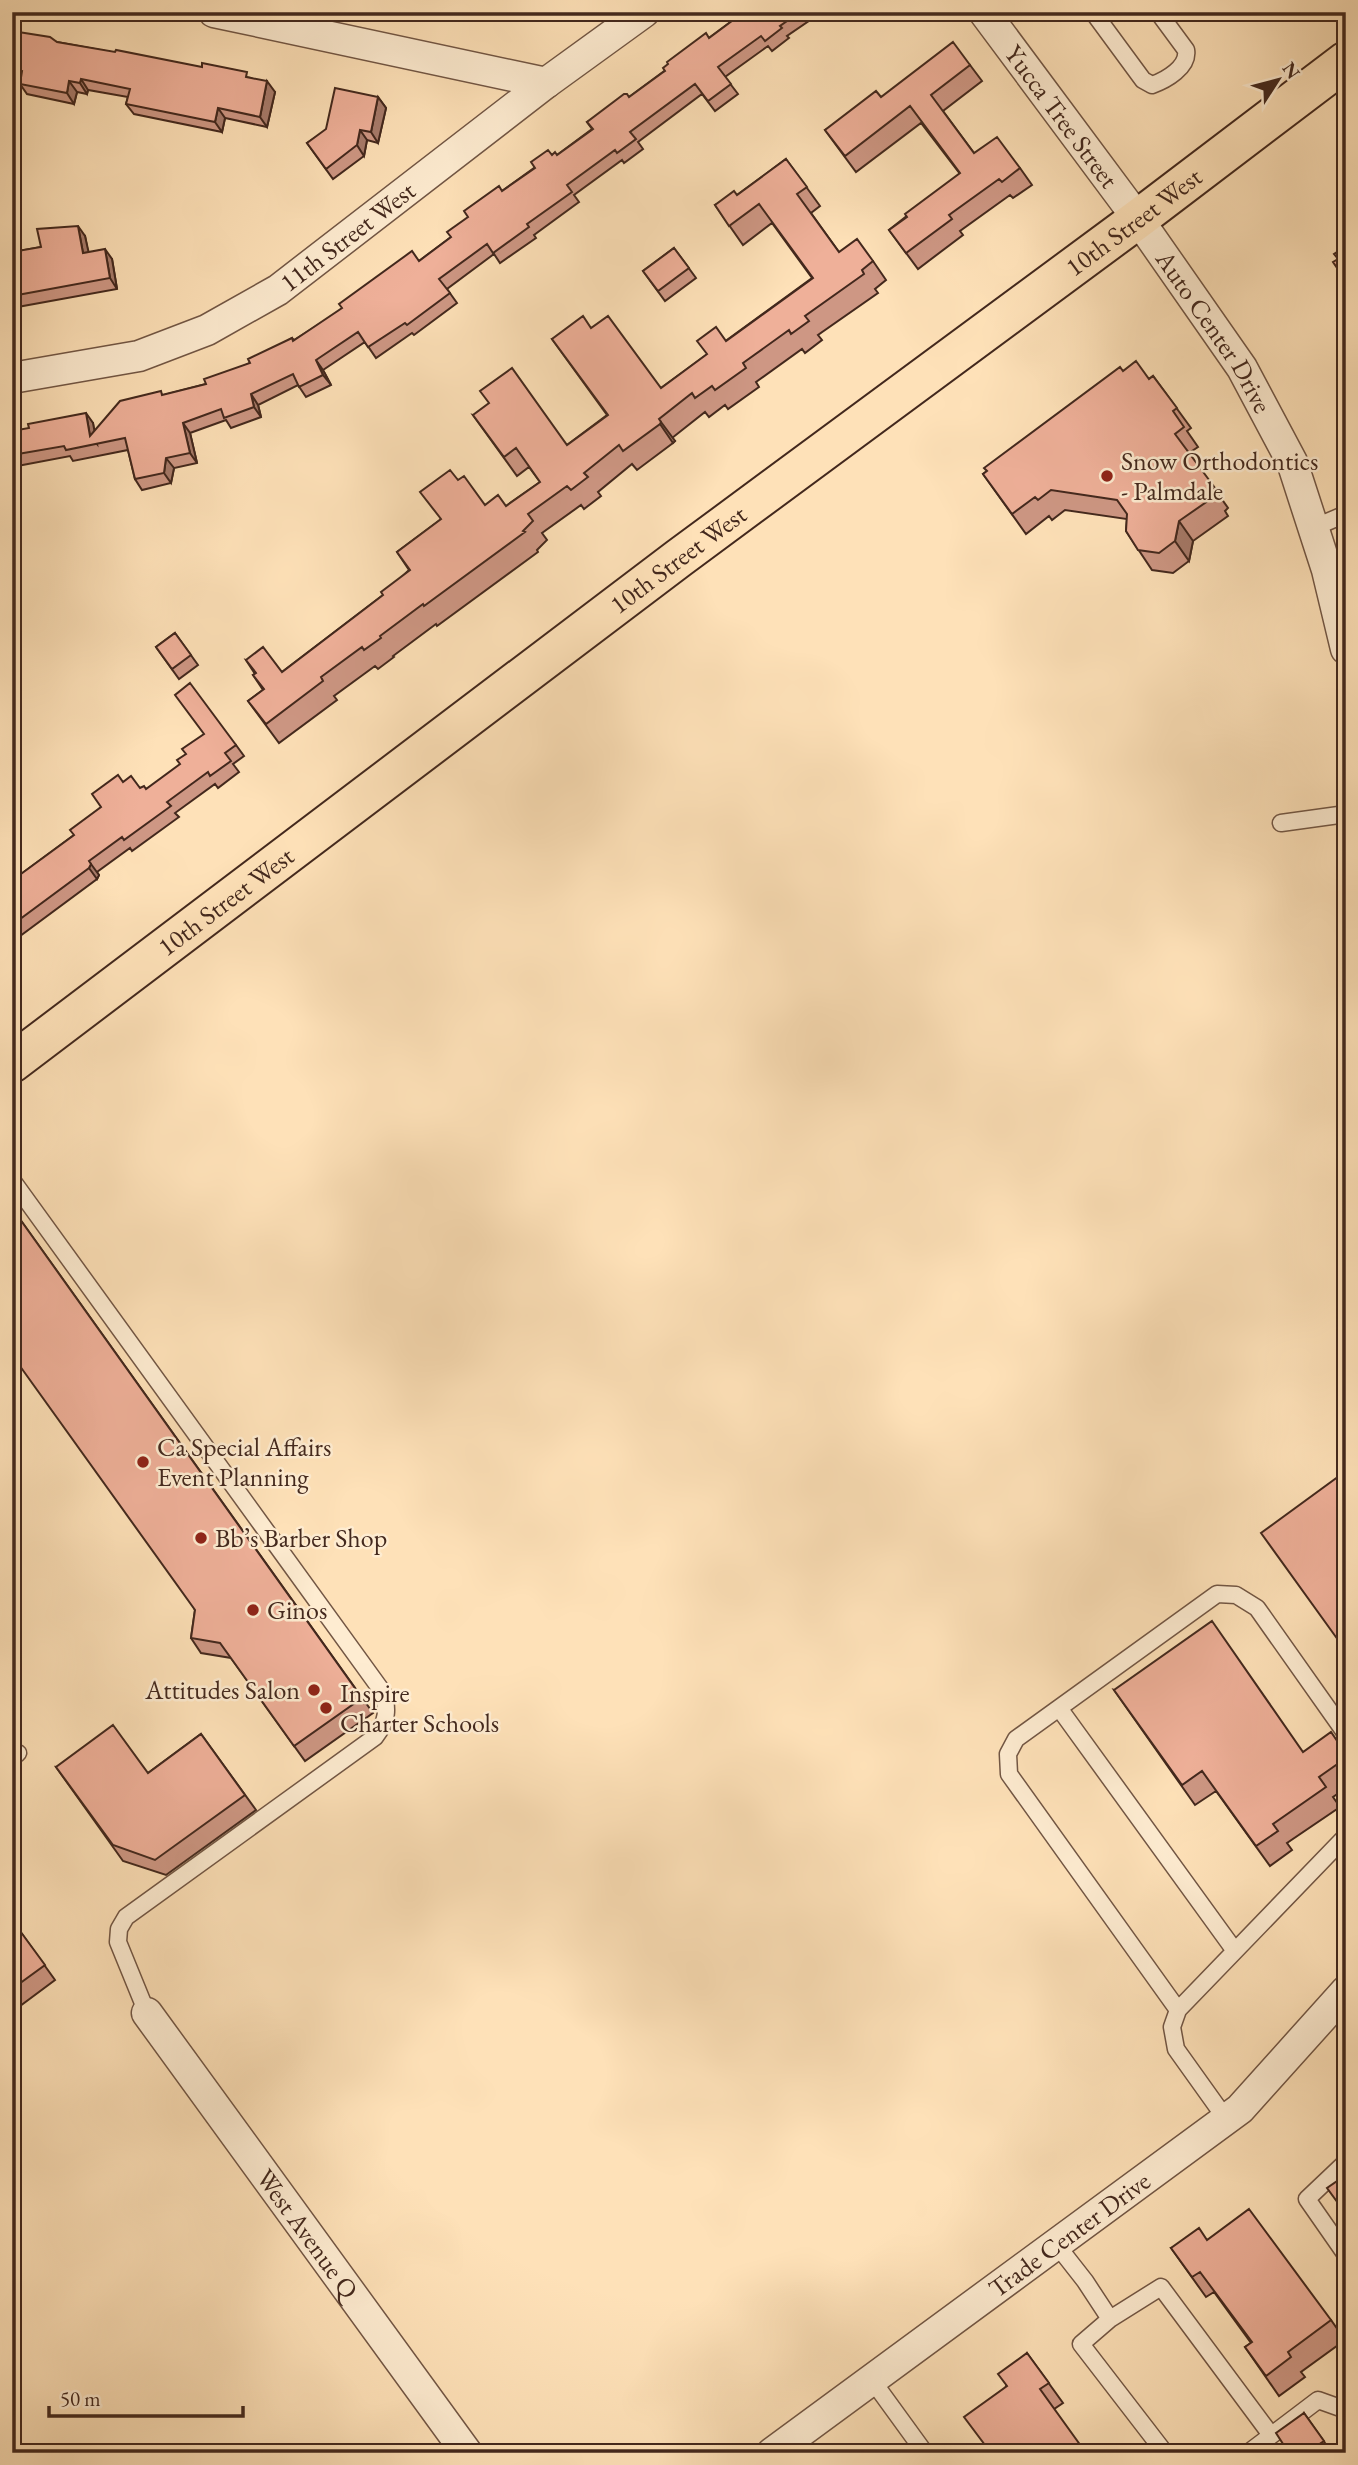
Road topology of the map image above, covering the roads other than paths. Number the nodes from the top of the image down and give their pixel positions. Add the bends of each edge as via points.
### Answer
1 (214, 12) edge
2 (644, 12) edge
3 (1093, 12) edge
4 (1158, 12) edge
5 (988, 14) edge
6 (1346, 61) edge
7 (546, 83) junction
8 (1138, 219) junction
9 (12, 379) edge
10 (1346, 514) edge
11 (1313, 528) junction
12 (1346, 649) edge
13 (1346, 814) edge
14 (1281, 823) dead end
15 (12, 1061) edge
16 (12, 1180) edge
17 (1059, 1708) junction
18 (1346, 1734) edge
19 (1346, 1836) edge
20 (1235, 1951) junction
21 (1346, 1991) edge
22 (1178, 2010) junction
23 (147, 2013) joint
24 (1226, 2119) junction
25 (1346, 2162) edge
26 (1056, 2244) junction
27 (1346, 2255) edge
28 (1110, 2319) junction
29 (872, 2380) junction
30 (1346, 2410) edge
31 (1271, 2435) junction
32 (467, 2453) edge
33 (772, 2453) edge
34 (925, 2453) edge
35 (1165, 2453) edge
36 (1248, 2453) edge

1 - 7 street
2 - 7 street, 11th Street West
3 - 4 lane via 1143,80 1152,85 1184,65 1187,57
5 - 8 street, Yucca Tree Street
6 - 8 main road, 10th Street West
7 - 9 street, 11th Street West via 278,290 207,330 139,356
8 - 11 street, Auto Center Drive via 1242,368 1292,462
8 - 15 main road, 10th Street West
10 - 11 lane
11 - 12 street, Auto Center Drive
13 - 14 lane
16 - 23 lane via 387,1703 384,1725 375,1737 126,1917 118,1942
17 - 18 lane via 1217,1594 1236,1595 1257,1608
17 - 20 lane
17 - 22 lane via 1016,1739 1009,1755 1009,1774
19 - 20 lane
20 - 22 lane
21 - 24 street, Trade Center Drive
22 - 24 lane via 1172,2027 1176,2049
23 - 32 street, West Avenue Q
24 - 26 street, Trade Center Drive
25 - 27 lane via 1307,2199
26 - 28 lane
26 - 29 street, Trade Center Drive
28 - 31 lane via 1161,2287
28 - 35 lane via 1081,2344
29 - 33 street, Trade Center Drive
29 - 34 lane
30 - 31 lane via 1318,2400
31 - 36 lane

